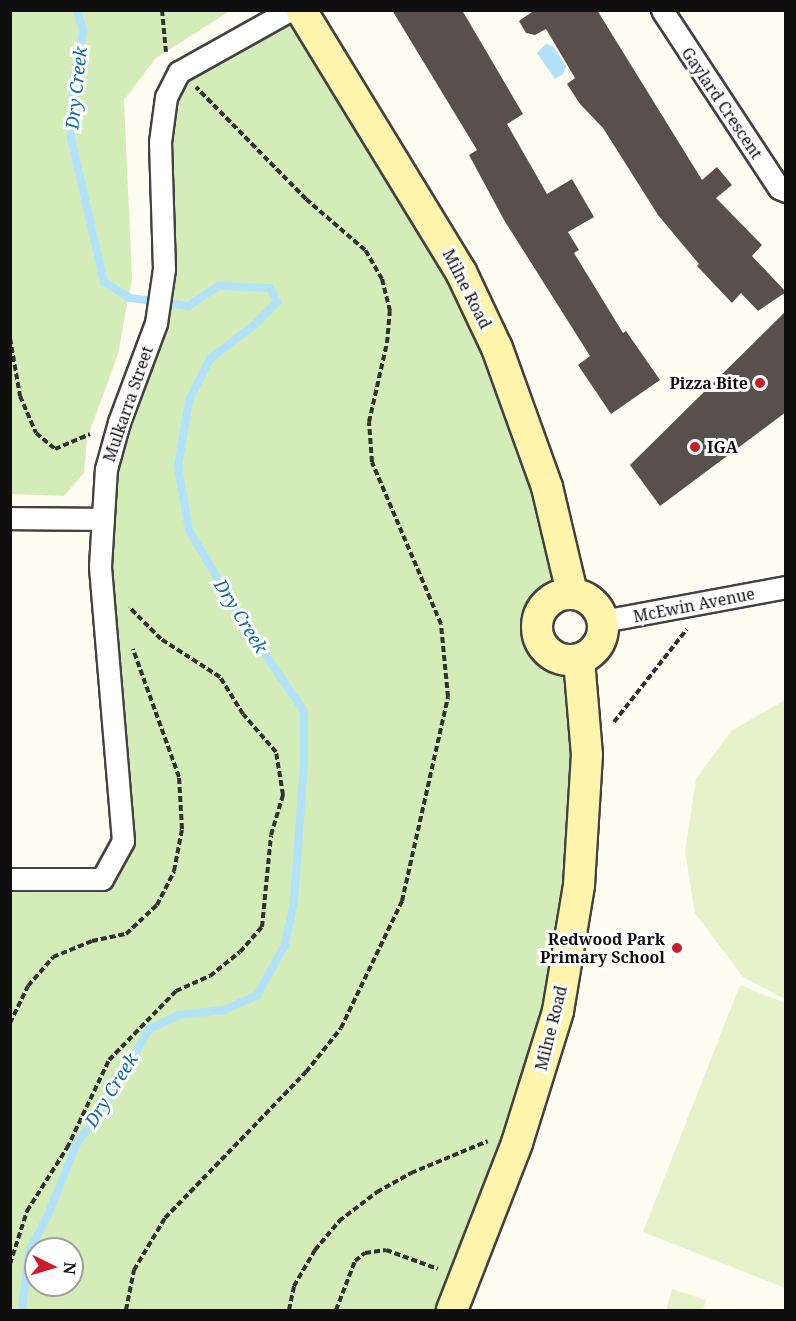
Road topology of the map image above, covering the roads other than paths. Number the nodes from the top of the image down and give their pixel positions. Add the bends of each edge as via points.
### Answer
1 (290, 10) edge
2 (301, 10) edge
3 (662, 10) edge
4 (786, 191) edge
5 (10, 518) edge
6 (102, 519) junction
7 (786, 587) edge
8 (572, 593) junction
9 (603, 621) junction
10 (579, 659) junction
11 (10, 879) edge
12 (452, 1311) edge

1 - 6 street, Mulkarra Street via 179,72 166,97 160,142 164,269 156,323 119,422 106,470
2 - 8 main road, Milne Road via 461,273 497,348 547,486
3 - 4 street, Gaylard Crescent via 779,188
5 - 6 street
6 - 11 street, Mulkarra Street via 100,566 123,841 102,879
7 - 9 street, McEwin Avenue
8 - 9 main road via 592,602
8 - 10 main road via 550,600 542,608 537,630 547,651 556,657
9 - 10 main road via 600,641
10 - 12 main road, Milne Road via 587,755 579,885 558,1011 517,1143

